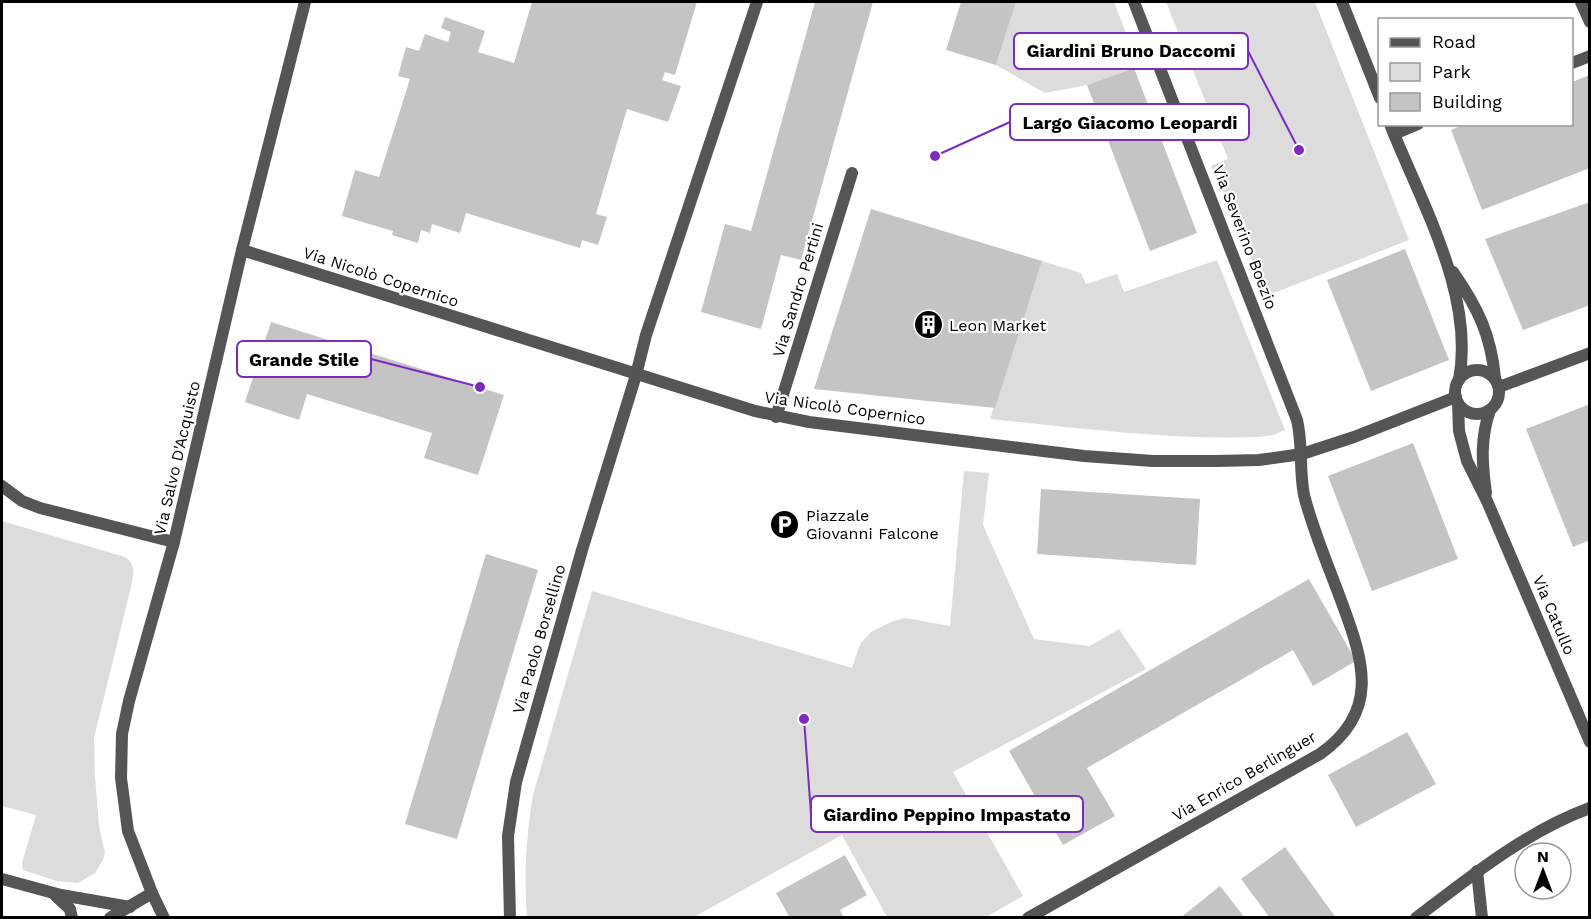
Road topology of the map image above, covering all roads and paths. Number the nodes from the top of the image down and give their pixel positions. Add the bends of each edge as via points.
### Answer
1 (305, 2) edge
2 (757, 2) edge
3 (1134, 2) edge
4 (1342, 2) edge
5 (1581, 2) edge
6 (1590, 22) edge
7 (1590, 56) edge
8 (1573, 63) edge
9 (1378, 93) edge
10 (1408, 126) edge
11 (1392, 129) edge
12 (852, 173) dead end
13 (242, 250) junction
14 (1449, 266) junction
15 (1590, 352) edge
16 (636, 375) junction
17 (1458, 380) junction
18 (1497, 383) junction
19 (1457, 400) junction
20 (1490, 410) junction
21 (776, 417) junction
22 (1302, 454) junction
23 (2, 486) edge
24 (1487, 501) junction
25 (174, 542) junction
26 (1590, 742) edge
27 (1590, 808) edge
28 (1477, 871) junction
29 (2, 879) edge
30 (47, 891) junction
31 (152, 893) junction
32 (130, 907) junction
33 (72, 918) edge
34 (110, 918) edge
35 (164, 918) edge
36 (510, 918) edge
37 (1028, 918) edge
38 (1416, 918) edge
39 (1482, 918) edge

1 - 13 street, Via Salvo D'Acquisto
2 - 16 street, Via Paolo Borsellino
3 - 22 street, Via Severino Boezio via 1297,420
4 - 9 street
5 - 6 street
7 - 8 street
10 - 11 street
11 - 14 street
12 - 21 street, Via Sandro Pertini
13 - 16 street, Via Nicolò Copernico
13 - 25 street, Via Salvo D'Acquisto
14 - 17 street via 1460,326 1462,362
14 - 18 street via 1481,319 1491,345
15 - 18 street
16 - 21 street, Via Nicolò Copernico
16 - 36 street, Via Paolo Borsellino via 510,807
17 - 18 street via 1463,374 1483,370
17 - 19 street
18 - 20 street via 1498,400
19 - 20 street via 1469,413
19 - 22 street, Via Nicolò Copernico
19 - 24 street, Via Catullo via 1461,442
20 - 24 street, Via Catullo via 1481,456
21 - 22 street, Via Nicolò Copernico via 1117,459 1259,460
22 - 37 street, Via Enrico Berlinguer via 1306,503 1360,661 1361,690 1350,725 1320,754
23 - 25 street via 40,508
24 - 26 street, Via Catullo
25 - 31 street, Via Salvo D'Acquisto via 122,734 121,787 128,831
27 - 28 street via 1545,827
28 - 38 street
28 - 39 street
29 - 30 street
30 - 32 street
30 - 33 street via 65,903
31 - 32 street
31 - 35 street, Via Salvo D'Acquisto
32 - 34 street

